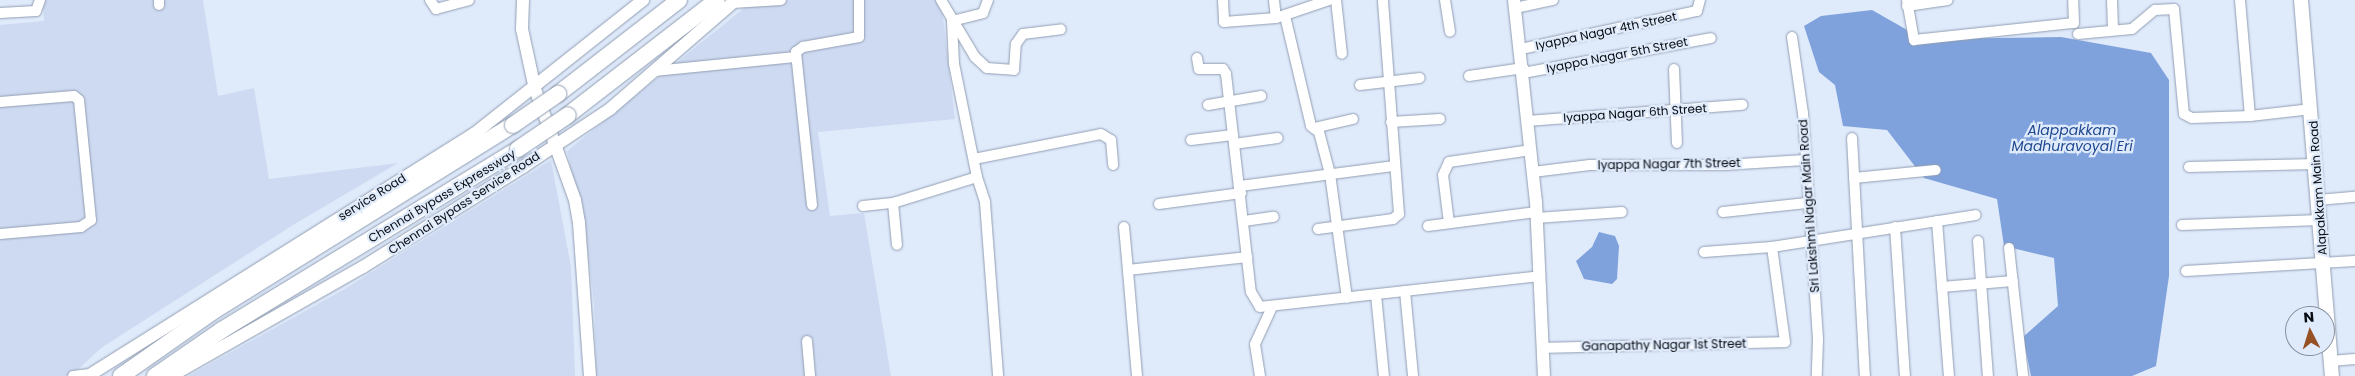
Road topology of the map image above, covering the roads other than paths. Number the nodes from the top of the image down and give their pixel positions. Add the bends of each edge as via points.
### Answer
1 (40, 0) edge
2 (430, 0) edge
3 (469, 0) edge
4 (522, 0) edge
5 (643, 0) edge
6 (679, 0) edge
7 (781, 0) edge
8 (859, 0) edge
9 (940, 0) edge
10 (988, 0) edge
11 (1223, 0) edge
12 (1274, 0) edge
13 (1329, 0) edge
14 (1336, 0) edge
15 (1383, 0) edge
16 (1445, 0) edge
17 (1553, 0) edge
18 (1700, 0) edge
19 (1948, 0) edge
20 (2073, 0) edge
21 (2112, 0) edge
22 (2240, 0) edge
23 (2301, 0) edge
24 (729, 1) edge
25 (1316, 3) edge
26 (1907, 3) edge
27 (1515, 4) edge
28 (2155, 5) edge
29 (0, 13) edge
30 (1280, 17) junction
31 (952, 21) junction
32 (1061, 30) dead end
33 (2113, 30) junction
34 (1450, 32) dead end
35 (2078, 34) dead end
36 (1792, 37) dead end
37 (1711, 38) dead end
38 (1521, 49) junction
39 (1342, 54) dead end
40 (795, 58) junction
41 (1196, 58) dead end
42 (1674, 69) dead end
43 (654, 71) junction
44 (1523, 71) junction
45 (1469, 76) dead end
46 (1420, 78) dead end
47 (1387, 82) junction
48 (1360, 85) dead end
49 (534, 89) junction
50 (1261, 96) dead end
51 (1230, 101) junction
52 (0, 102) edge
53 (1208, 105) dead end
54 (1742, 105) dead end
55 (1676, 110) junction
56 (2312, 110) junction
57 (2250, 116) junction
58 (1353, 119) dead end
59 (1440, 119) dead end
60 (1528, 121) junction
61 (1391, 122) junction
62 (1314, 128) junction
63 (1278, 138) dead end
64 (1852, 138) dead end
65 (1234, 139) junction
66 (1191, 140) dead end
67 (1677, 143) dead end
68 (556, 144) junction
69 (1531, 150) junction
70 (974, 159) junction
71 (1805, 160) junction
72 (2316, 164) junction
73 (1113, 165) dead end
74 (1395, 166) junction
75 (2189, 167) dead end
76 (1936, 170) dead end
77 (1533, 172) junction
78 (1330, 174) junction
79 (976, 177) junction
80 (1854, 178) junction
81 (1240, 189) junction
82 (2355, 198) edge
83 (2318, 200) junction
84 (892, 203) junction
85 (1807, 203) junction
86 (1159, 204) dead end
87 (812, 205) dead end
88 (864, 206) dead end
89 (1622, 212) dead end
90 (1723, 212) dead end
91 (1536, 215) junction
92 (1976, 215) dead end
93 (1274, 217) dead end
94 (2320, 220) junction
95 (1244, 221) junction
96 (1937, 221) junction
97 (1449, 223) junction
98 (1428, 226) dead end
99 (2182, 226) dead end
100 (1124, 227) dead end
101 (1337, 227) junction
102 (1895, 227) junction
103 (1318, 229) dead end
104 (1859, 232) junction
105 (0, 234) edge
106 (1811, 241) junction
107 (1978, 241) dead end
108 (896, 245) dead end
109 (1772, 248) junction
110 (2009, 248) dead end
111 (1704, 252) dead end
112 (1247, 257) junction
113 (2355, 261) edge
114 (2324, 263) junction
115 (1128, 270) junction
116 (2186, 271) dead end
117 (1539, 276) junction
118 (2013, 281) junction
119 (1982, 284) junction
120 (1942, 287) junction
121 (1405, 291) junction
122 (1376, 295) junction
123 (1347, 298) junction
124 (1272, 307) junction
125 (807, 341) dead end
126 (1544, 348) junction
127 (2355, 359) edge
128 (2331, 361) junction
129 (89, 375) edge
130 (73, 376) edge
131 (121, 376) edge
132 (156, 376) edge
133 (171, 376) edge
134 (590, 376) edge
135 (810, 376) edge
136 (998, 376) edge
137 (1137, 376) edge
138 (1260, 376) edge
139 (1384, 376) edge
140 (1414, 376) edge
141 (1544, 376) edge
142 (1817, 376) edge
143 (1865, 376) edge
144 (1905, 376) edge
145 (1949, 376) edge
146 (1988, 376) edge
147 (2023, 376) edge
148 (2332, 376) edge

1 - 29 street via 36,11
2 - 3 street via 436,9
4 - 49 street via 522,29
5 - 49 street, service Road
6 - 131 highway, Chennai Bypass Expressway, bridge via 513,125 212,312
7 - 24 street
8 - 40 street via 859,37 803,47
9 - 31 street
10 - 31 street via 983,13
11 - 30 street via 1224,22
12 - 30 street
13 - 25 street
14 - 39 street
15 - 47 street
16 - 34 street
17 - 27 street
18 - 38 street, Iyappa Nagar 4th Street via 1699,9 1692,13
19 - 26 street
20 - 26 street via 2074,23 1914,40
21 - 33 street
22 - 57 street
23 - 56 main road, Alapakkam Main Road
24 - 43 street, Chennai Bypass Service Road
24 - 132 highway, Chennai Bypass Expressway, bridge via 518,149 222,330
25 - 30 street
27 - 38 street
28 - 33 street via 2140,25
28 - 57 street via 2176,14 2184,114 2192,118
30 - 62 street
31 - 32 street via 981,65 1011,71 1016,67 1018,37 1027,32
31 - 70 street via 954,64
33 - 35 street
36 - 71 street, Sri Lakshmi Nagar Main Road
37 - 44 street, Iyappa Nagar 5th Street
38 - 44 street
40 - 43 street
40 - 87 street
41 - 51 street via 1199,69 1225,71
42 - 55 street
43 - 68 street, Chennai Bypass Service Road via 610,109
44 - 45 street, Iyappa Nagar 5th Street
44 - 60 street
46 - 47 street
47 - 48 street
47 - 61 street
49 - 68 street
49 - 129 street, service Road via 474,134
50 - 51 street
51 - 53 street
51 - 65 street
52 - 105 street via 74,96 79,100 91,220 80,227
54 - 55 street, Iyappa Nagar 6th Street
55 - 60 street, Iyappa Nagar 6th Street
55 - 67 street
56 - 57 street
56 - 72 main road, Alapakkam Main Road
58 - 62 street
59 - 61 street
60 - 69 street
61 - 74 street
62 - 78 street via 1320,132
63 - 65 street
64 - 80 street
65 - 66 street
65 - 81 street
68 - 133 street, Chennai Bypass Service Road via 363,267
68 - 134 street via 580,223
69 - 77 street
69 - 97 street via 1449,162 1443,175
70 - 73 street via 1101,134 1111,140
70 - 79 street
71 - 77 street, Iyappa Nagar 7th Street via 1724,165 1590,165
71 - 85 street, Sri Lakshmi Nagar Main Road
72 - 75 street
72 - 83 main road, Alapakkam Main Road
74 - 78 street
74 - 101 street via 1397,219
76 - 80 street
77 - 91 street
78 - 81 street
78 - 101 street
79 - 84 street
79 - 136 street via 985,202
80 - 104 street
81 - 86 street
81 - 95 street
82 - 83 street
83 - 94 main road, Alapakkam Main Road
84 - 88 street
84 - 108 street
85 - 90 street
85 - 106 street, Sri Lakshmi Nagar Main Road
89 - 91 street
91 - 97 street
91 - 117 street
92 - 96 street
93 - 95 street
94 - 99 street
94 - 114 main road, Alapakkam Main Road
95 - 112 street
96 - 102 street
96 - 120 street
97 - 98 street
100 - 115 street
101 - 103 street
101 - 123 street
102 - 104 street
102 - 144 street
104 - 106 street
104 - 143 street
106 - 109 street
106 - 142 street, Sri Lakshmi Nagar Main Road via 1818,338
107 - 119 street
109 - 111 street
109 - 126 street, Ganapathy Nagar 1st Street via 1784,342
110 - 118 street
112 - 115 street
112 - 124 street via 1252,299 1260,307
113 - 114 street
114 - 116 street
114 - 128 main road, Alapakkam Main Road
115 - 137 street
117 - 121 street
117 - 126 street
118 - 119 street
118 - 147 street
119 - 120 street
119 - 146 street
120 - 145 street
121 - 122 street
121 - 140 street
122 - 123 street
122 - 139 street
123 - 124 street
124 - 138 street via 1256,344
125 - 135 street
126 - 141 street
127 - 128 street
128 - 148 main road, Alapakkam Main Road
129 - 130 street

